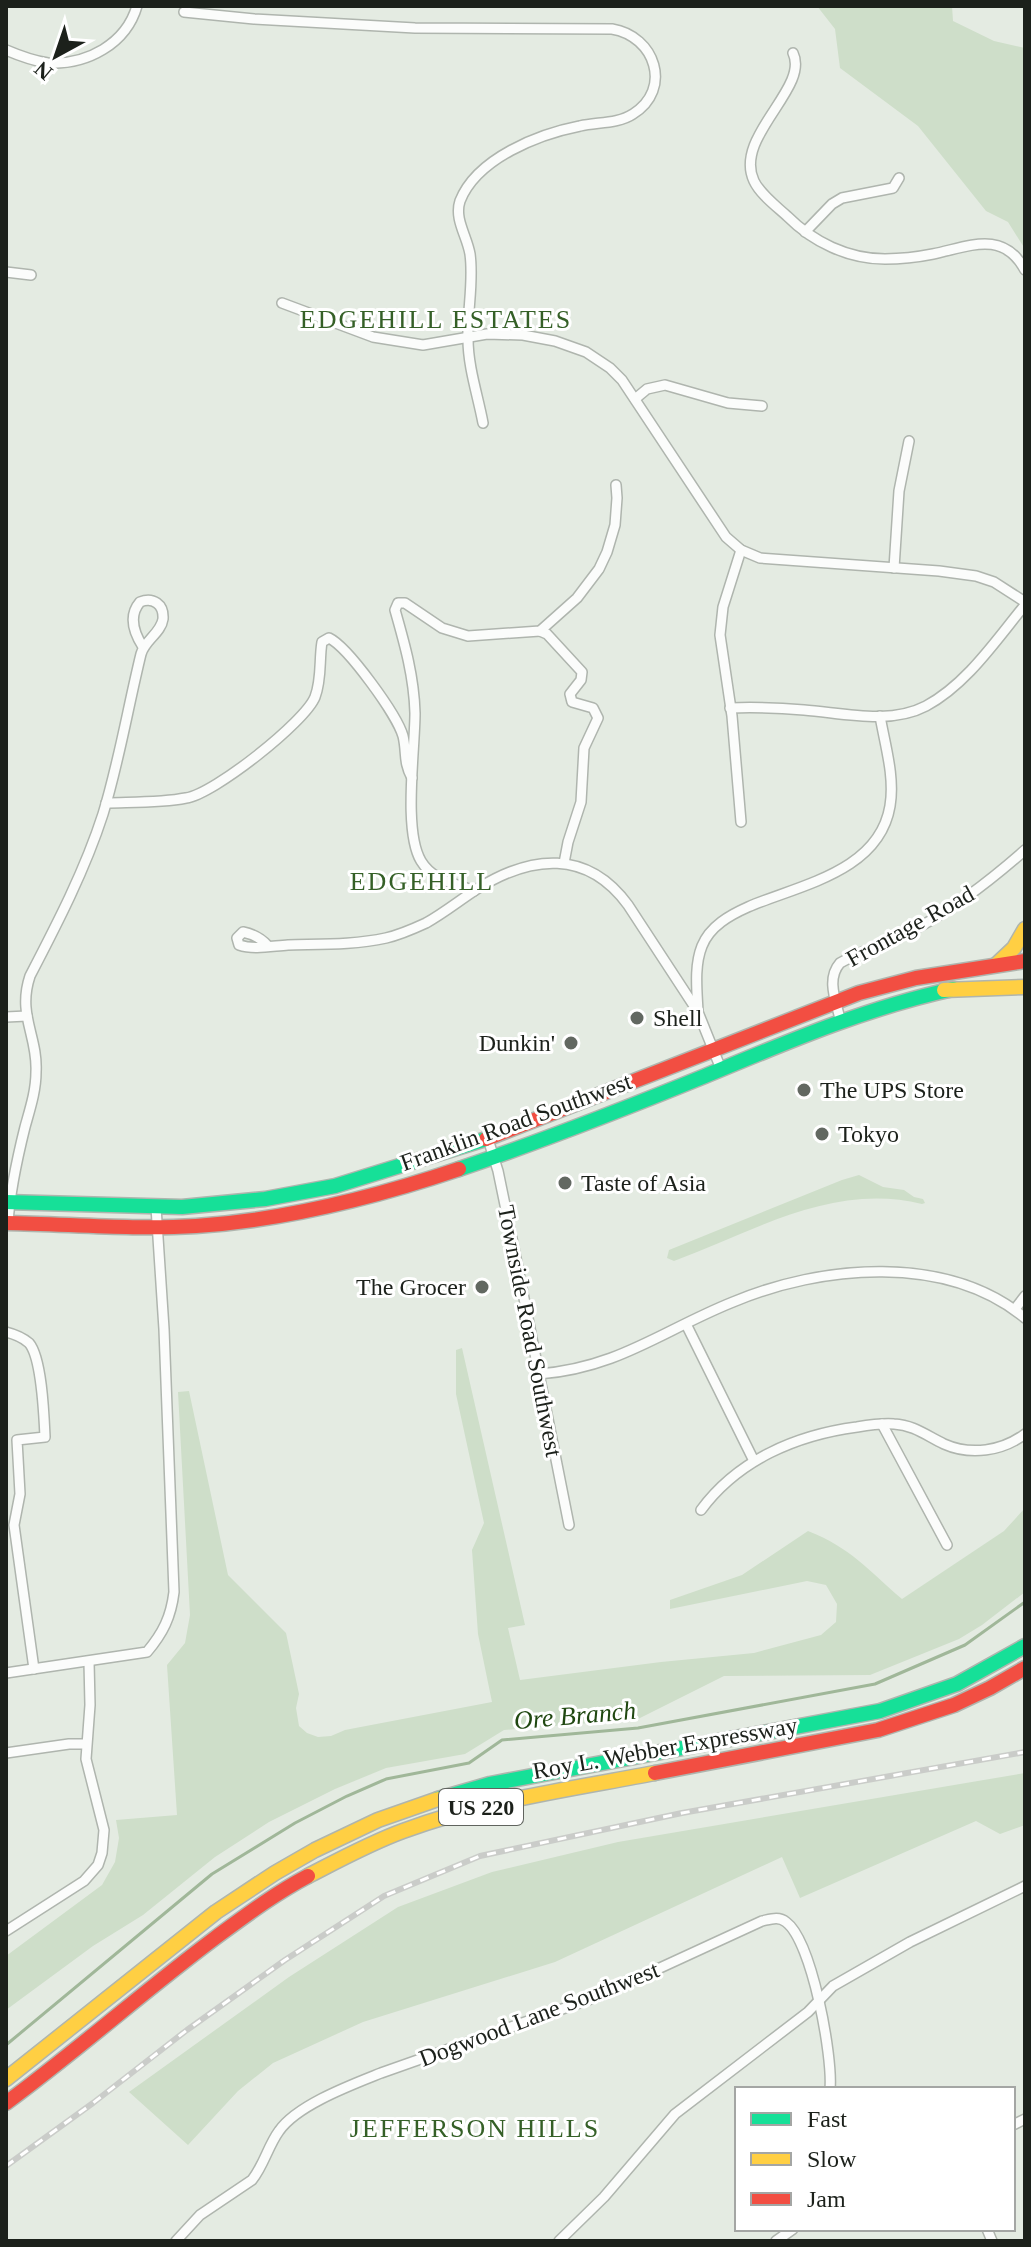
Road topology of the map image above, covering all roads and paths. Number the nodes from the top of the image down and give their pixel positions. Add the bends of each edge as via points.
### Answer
1 (137, 6) edge
2 (184, 12) dead end
3 (6, 50) edge
4 (793, 53) dead end
5 (899, 178) dead end
6 (805, 232) junction
7 (1025, 270) edge
8 (6, 272) edge
9 (31, 275) dead end
10 (282, 303) dead end
11 (468, 336) junction
12 (635, 399) junction
13 (762, 406) dead end
14 (483, 423) dead end
15 (909, 441) dead end
16 (616, 485) dead end
17 (741, 550) junction
18 (894, 568) junction
19 (1025, 604) edge
20 (540, 631) junction
21 (143, 647) junction
22 (730, 708) junction
23 (880, 716) junction
24 (412, 778) junction
25 (106, 803) junction
26 (741, 822) dead end
27 (1025, 850) edge
28 (564, 863) junction
29 (474, 891) junction
30 (1025, 929) edge
31 (268, 946) dead end
32 (1025, 961) edge
33 (997, 964) junction
34 (1025, 979) edge
35 (1025, 987) edge
36 (944, 990) junction
37 (836, 1001) junction
38 (698, 1012) junction
39 (27, 1016) junction
40 (6, 1017) edge
41 (840, 1019) junction
42 (715, 1051) junction
43 (721, 1069) junction
44 (488, 1139) junction
45 (493, 1157) junction
46 (8, 1202) edge
47 (156, 1207) junction
48 (7, 1223) edge
49 (157, 1227) junction
50 (1025, 1296) edge
51 (1015, 1309) junction
52 (1025, 1318) edge
53 (686, 1324) junction
54 (6, 1332) edge
55 (539, 1374) junction
56 (882, 1424) junction
57 (1025, 1434) edge
58 (754, 1461) junction
59 (701, 1510) dead end
60 (569, 1525) dead end
61 (947, 1545) dead end
62 (1025, 1646) edge
63 (89, 1662) junction
64 (1025, 1668) edge
65 (34, 1669) junction
66 (6, 1673) edge
67 (86, 1744) junction
68 (6, 1753) edge
69 (1025, 1886) edge
70 (6, 1931) edge
71 (819, 1999) junction
72 (6, 2079) edge
73 (830, 2087) edge
74 (6, 2103) edge
75 (176, 2241) edge
76 (559, 2241) edge

1 - 3 street via 121,36 91,56 47,63
2 - 11 street via 415,28 612,29 642,43 653,62 655,80 637,112 560,131 504,153 463,196 458,211 471,265
4 - 6 street via 793,78 754,144 750,169 758,188
5 - 6 street via 893,188 842,198
6 - 7 street via 838,250 884,259 987,243 1014,255
8 - 9 street
10 - 11 street via 373,337 423,345
11 - 12 street via 523,335 571,345 610,368
11 - 14 street
12 - 13 street via 665,385 728,403
12 - 17 street via 726,537
15 - 18 street via 899,491
16 - 20 street via 615,525 599,569 577,598
17 - 18 street via 760,558
17 - 22 street via 720,621
18 - 19 street via 985,579
19 - 23 street via 967,674 942,695 922,708
20 - 24 street via 468,636 398,603 395,610 413,676
20 - 28 street via 582,672 570,694 572,702 593,708 598,718 584,748 581,802
21 - 21 street via 133,627 134,612 150,599 159,604 163,616
21 - 25 street
22 - 23 street
22 - 26 street
23 - 38 street via 892,795 880,835 836,873 737,912 713,929 699,957
24 - 25 street via 399,726 345,651 329,638 321,646 318,688 309,708 242,767 187,798
24 - 29 street via 415,847 421,862 439,878
25 - 39 street via 85,864 30,976 24,1000
27 - 37 street, Frontage Road via 949,909 840,963 832,976
28 - 29 street via 528,866
28 - 38 street via 593,872 620,894
29 - 31 street via 426,923 387,938
30 - 33 main road
32 - 33 main road, Franklin Road Southwest
33 - 37 main road, Franklin Road Southwest via 916,978
34 - 36 main road, Franklin Road Southwest
35 - 36 main road
36 - 41 main road, Franklin Road Southwest
37 - 41 street, Frontage Road
37 - 42 main road, Franklin Road Southwest
38 - 42 street
39 - 40 street
39 - 46 street via 37,1072
41 - 43 main road, Franklin Road Southwest
42 - 43 street
42 - 44 main road, Franklin Road Southwest
43 - 45 main road, Franklin Road Southwest
44 - 45 street, Townside Road Southwest
44 - 47 main road, Franklin Road Southwest via 312,1191
45 - 49 main road, Franklin Road Southwest via 305,1212
45 - 55 street, Townside Road Southwest
46 - 47 main road, Franklin Road Southwest
46 - 48 street
47 - 49 street
48 - 49 main road, Franklin Road Southwest
49 - 63 street via 172,1607 165,1628 147,1652
50 - 51 street
51 - 52 street
51 - 53 street via 939,1277 887,1271 818,1278 756,1293
53 - 55 street via 608,1361
53 - 58 street
54 - 65 street via 24,1339 34,1351 42,1390 45,1437 17,1440 20,1494 14,1525
55 - 60 street, Townside Road Southwest
56 - 57 street via 907,1426 972,1451 1000,1447
56 - 58 street via 817,1434
56 - 61 street
58 - 59 street via 723,1484
62 - 72 main road, Roy L. Webber Expressway / US 220 via 957,1684 880,1711 490,1784 378,1820 248,1889
63 - 65 street
63 - 67 street
64 - 74 main road, Roy L. Webber Expressway / US 220 via 953,1706 878,1730 483,1806 368,1845 271,1897
65 - 66 street
67 - 68 street
67 - 70 street via 104,1830 98,1865 84,1881
69 - 71 street via 910,1942
71 - 73 street, Dogwood Lane Southwest
71 - 75 street, Dogwood Lane Southwest via 790,1925 775,1918 754,1924 599,1996 352,2084 299,2111 280,2128 252,2180 200,2215
71 - 76 street via 675,2114

